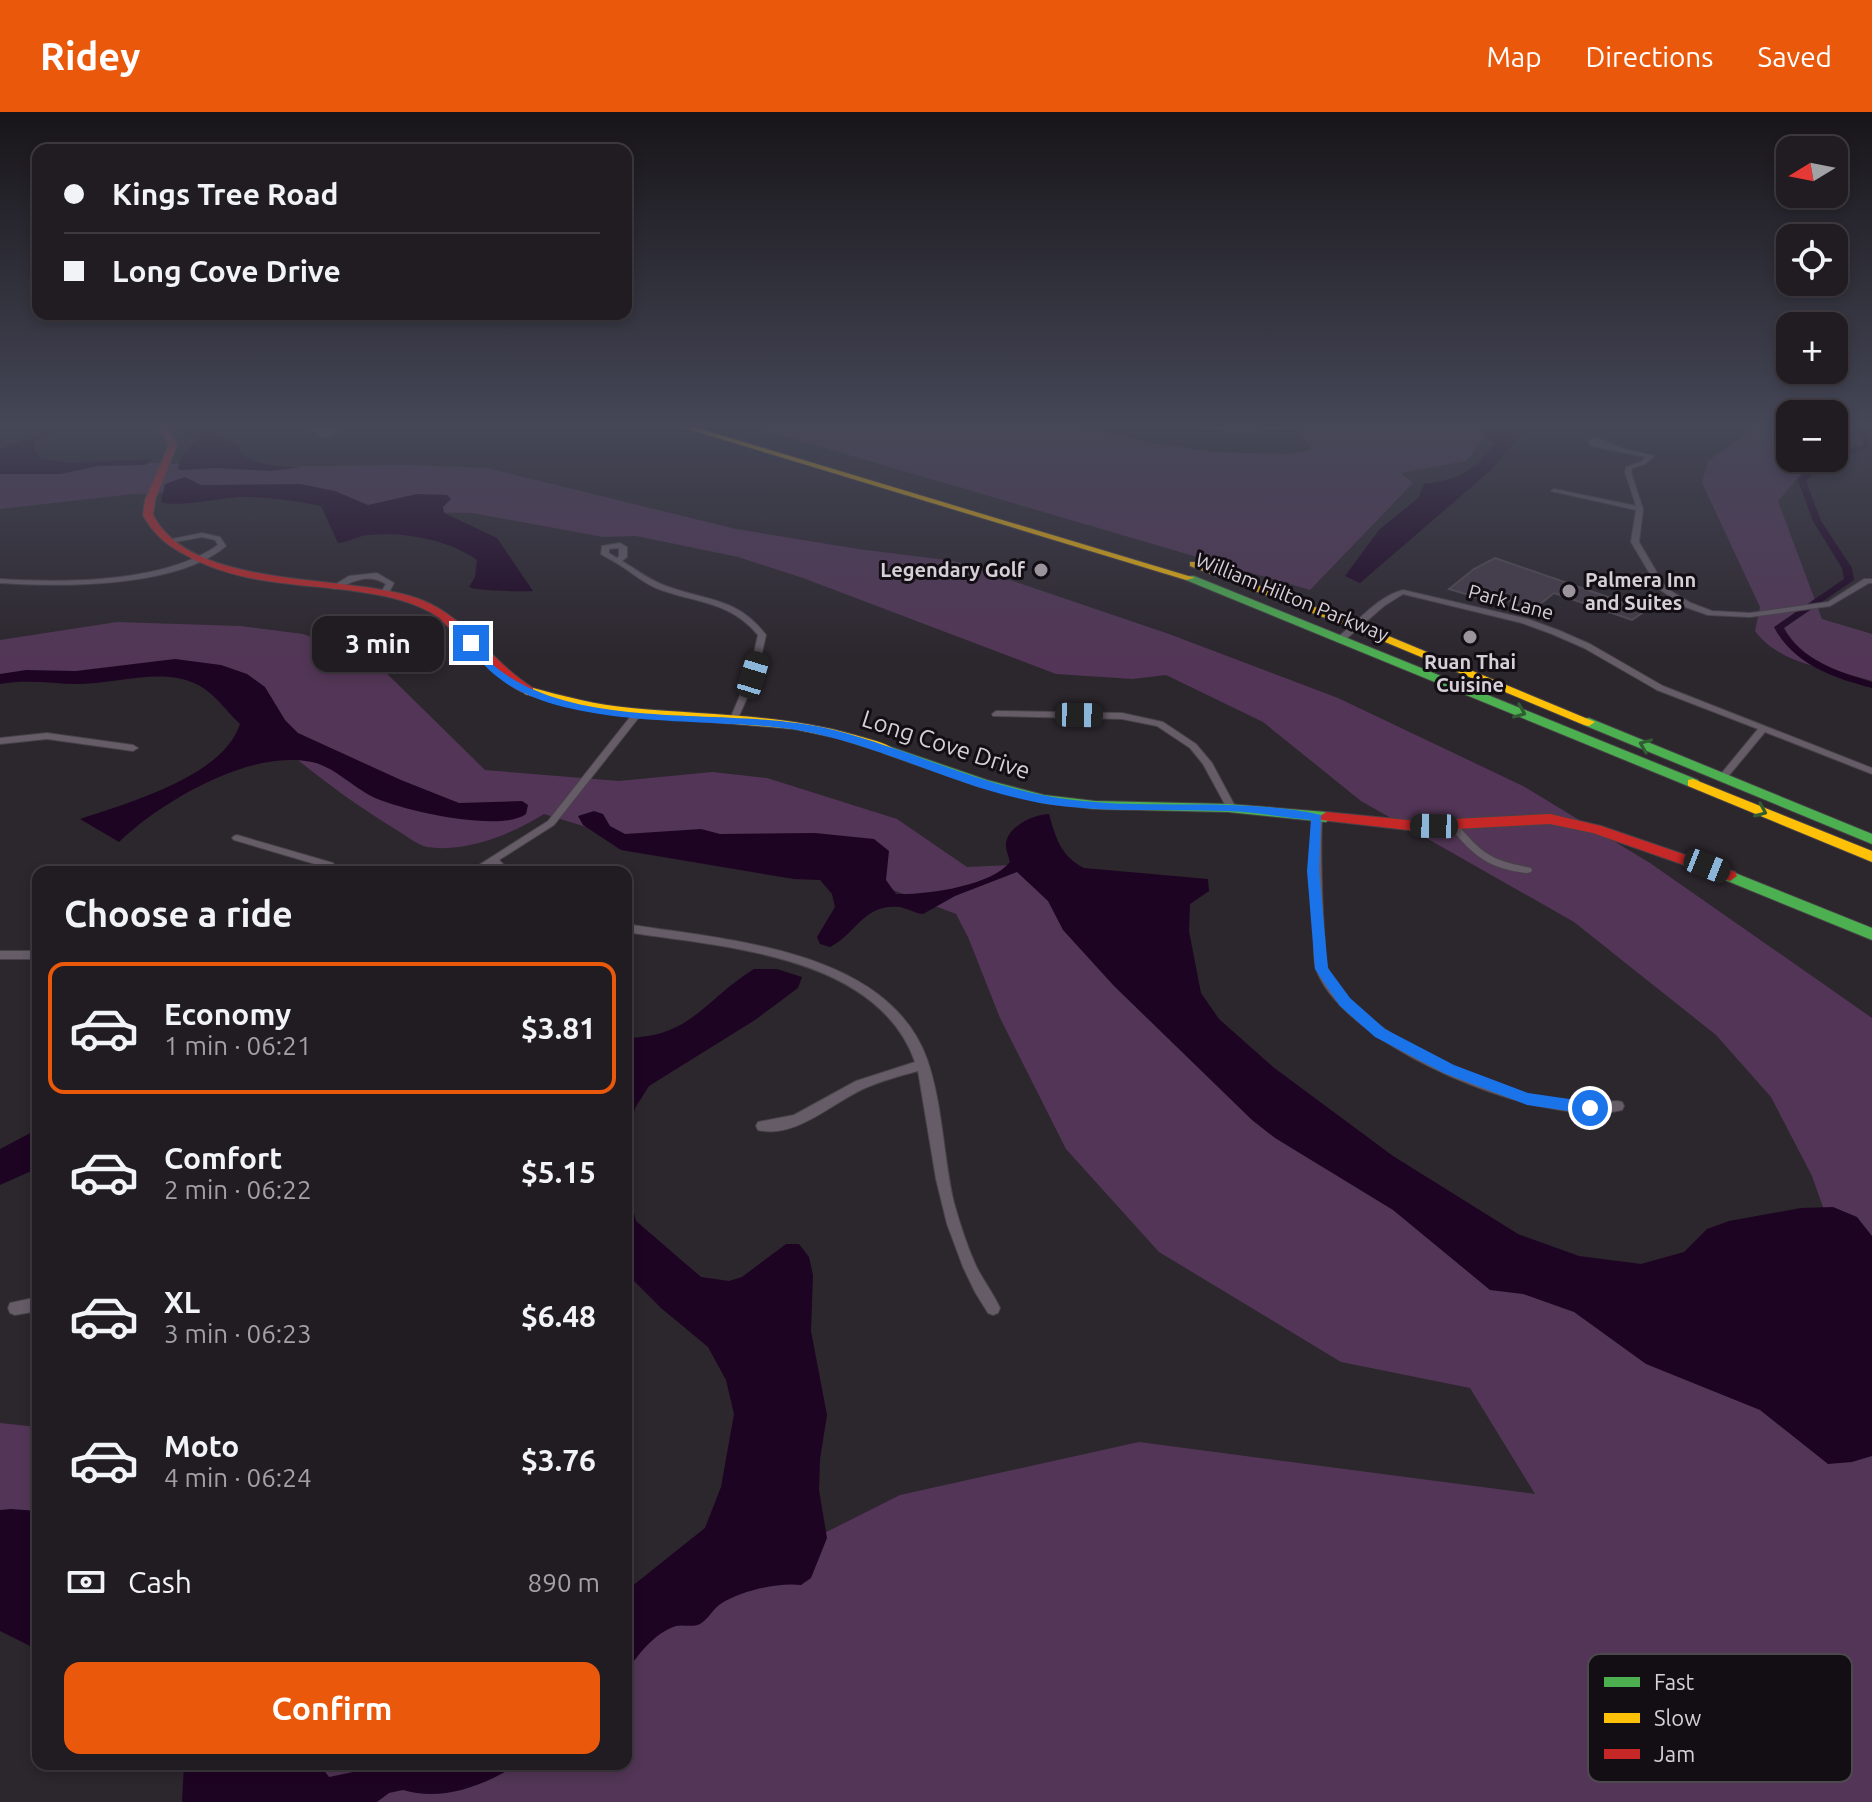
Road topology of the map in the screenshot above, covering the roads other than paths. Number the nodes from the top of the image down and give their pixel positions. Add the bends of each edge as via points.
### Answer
1 (149, 504) edge
2 (946, 504) edge
3 (987, 504) edge
4 (1625, 504) edge
5 (953, 506) junction
6 (1639, 506) joint
7 (1066, 527) junction
8 (169, 541) junction
9 (195, 560) junction
10 (618, 560) dead end
11 (0, 581) edge
12 (1872, 581) edge
13 (1247, 597) junction
14 (1358, 627) junction
15 (1342, 638) junction
16 (637, 714) junction
17 (996, 714) dead end
18 (733, 721) junction
19 (1763, 729) junction
20 (0, 741) edge
21 (133, 748) dead end
22 (1613, 750) junction
23 (1872, 771) edge
24 (1723, 777) junction
25 (1231, 808) junction
26 (1317, 817) junction
27 (1454, 826) junction
28 (237, 838) dead end
29 (1872, 839) edge
30 (1872, 857) edge
31 (493, 861) junction
32 (330, 866) edge
33 (484, 866) edge
34 (499, 866) edge
35 (1527, 870) dead end
36 (632, 929) edge
37 (1872, 934) edge
38 (0, 955) edge
39 (32, 955) edge
40 (922, 1065) junction
41 (1618, 1106) dead end
42 (762, 1126) dead end
43 (32, 1305) edge
44 (15, 1308) dead end
45 (993, 1308) dead end

1 - 8 main road, Long Cove Drive via 147,514
2 - 5 main road, William Hilton Parkway
3 - 7 main road, William Hilton Parkway
4 - 6 street
5 - 7 main road
5 - 13 main road, William Hilton Parkway
6 - 12 street via 1635,542 1663,589 1680,601 1756,614 1830,604
7 - 14 main road, William Hilton Parkway via 1230,576
8 - 9 main road, Long Cove Drive
8 - 9 street via 202,535 222,542 218,551
9 - 11 street via 118,580
9 - 16 main road, Long Cove Drive via 265,578 417,602 452,623 492,669 521,688 557,702
10 - 18 street via 649,583 731,608 755,624 762,635 760,652
13 - 14 main road via 1337,629
13 - 15 main road, William Hilton Parkway
14 - 15 street, Park Lane
14 - 19 street, Park Lane via 1393,593 1403,592 1525,621 1587,646 1660,688
24 -> 14 main road, William Hilton Parkway
15 -> 22 main road, William Hilton Parkway
16 - 18 main road, Long Cove Drive
16 - 31 street via 551,823
17 - 25 street via 1122,716 1160,724 1193,746
18 - 25 main road, Long Cove Drive via 833,733 1038,799
19 - 23 street, Park Lane
19 - 24 street
20 - 21 street via 47,736
22 - 24 main road via 1699,780
22 -> 30 main road, William Hilton Parkway
24 - 29 main road, William Hilton Parkway
25 - 26 main road, Long Cove Drive
26 - 27 main road, Long Cove Drive
26 - 41 street via 1313,871 1322,969 1345,1002 1380,1033 1493,1087 1560,1105
27 - 35 street via 1480,857
27 - 37 main road, Long Cove Drive via 1513,818 1569,822 1707,866
28 - 32 street
31 - 33 street
31 - 34 street
36 - 40 street via 789,957 834,972 870,992 896,1017
38 - 39 street
40 - 42 street via 849,1090 798,1122
40 - 45 street via 950,1218 962,1255
43 - 44 street

